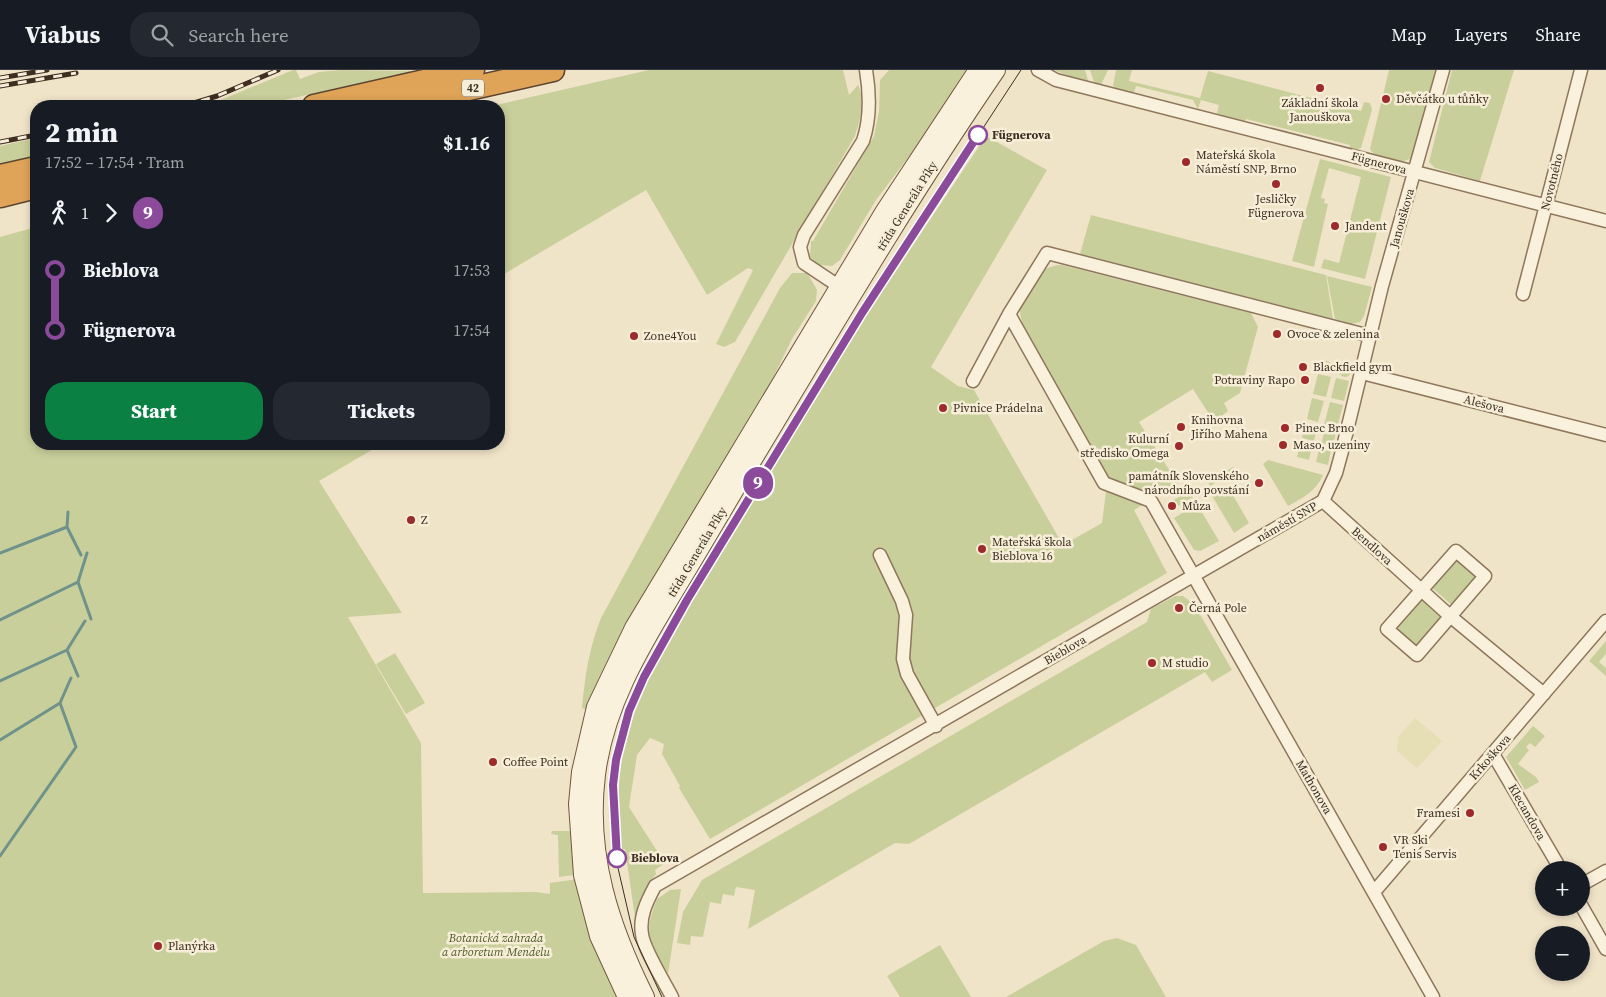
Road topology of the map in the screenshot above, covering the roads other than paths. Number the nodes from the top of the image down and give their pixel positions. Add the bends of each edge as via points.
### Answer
1 (472, 70) edge
2 (553, 70) edge
3 (866, 70) edge
4 (978, 70) edge
5 (996, 70) edge
6 (1038, 70) edge
7 (1443, 70) edge
8 (1581, 70) edge
9 (340, 100) edge
10 (420, 100) edge
11 (1414, 173) junction
12 (30, 188) edge
13 (0, 196) edge
14 (1546, 206) junction
15 (1606, 221) edge
16 (846, 291) junction
17 (1523, 294) dead end
18 (1009, 314) junction
19 (1370, 336) junction
20 (1362, 373) junction
21 (973, 382) dead end
22 (1606, 435) edge
23 (1323, 501) junction
24 (880, 555) dead end
25 (1195, 576) junction
26 (1421, 591) junction
27 (1450, 616) junction
28 (1606, 620) edge
29 (1544, 694) junction
30 (936, 726) junction
31 (1493, 754) junction
32 (1556, 861) edge
33 (1606, 871) edge
34 (1590, 880) edge
35 (1374, 892) junction
36 (1587, 916) edge
37 (1606, 949) edge
38 (627, 997) edge
39 (645, 997) edge
40 (672, 997) edge
41 (1433, 997) edge

1 - 9 highway, 42
2 - 10 highway, 42
3 - 16 street via 869,110 863,141 800,246 804,263
4 - 16 main road, třída Generála Píky via 885,211
5 - 16 main road, třída Generála Píky
6 - 11 street, Fügnerova via 1056,80
7 - 11 street, Janouškova
8 - 14 street, Novotného
11 - 14 street, Fügnerova
11 - 19 street, Janouškova
12 - 13 highway
14 - 15 street, Fügnerova
14 - 17 street, Novotného
16 - 38 main road, třída Generála Píky via 634,628 596,707 581,772 578,804 583,875 600,936
16 - 39 main road, třída Generála Píky via 647,636 618,694 607,727 596,773 594,833 597,864 615,932
18 - 19 street via 1047,252
18 - 21 street
18 - 25 street via 1104,482 1150,501
19 - 20 street, náměstí SNP
20 - 22 street, Alešova
20 - 23 street, náměstí SNP via 1336,473
23 - 25 street, náměstí SNP
23 - 26 street, Bendlova
24 - 30 street via 906,615 903,659 907,674
25 - 30 street, Bieblova
25 - 35 street, Mathonova
26 - 27 street, Bendlova
26 - 27 street via 1387,629 1416,654
26 - 27 street via 1456,551 1485,576
27 - 29 street, Bendlova
28 - 29 street, Krkoškova
29 - 31 street, Krkoškova
30 - 40 street, Bieblova via 655,886 642,919 642,936
31 - 32 street, Klecandova
31 - 35 street, Krkoškova
33 - 34 street
35 - 41 street, Mathonova
36 - 37 street

